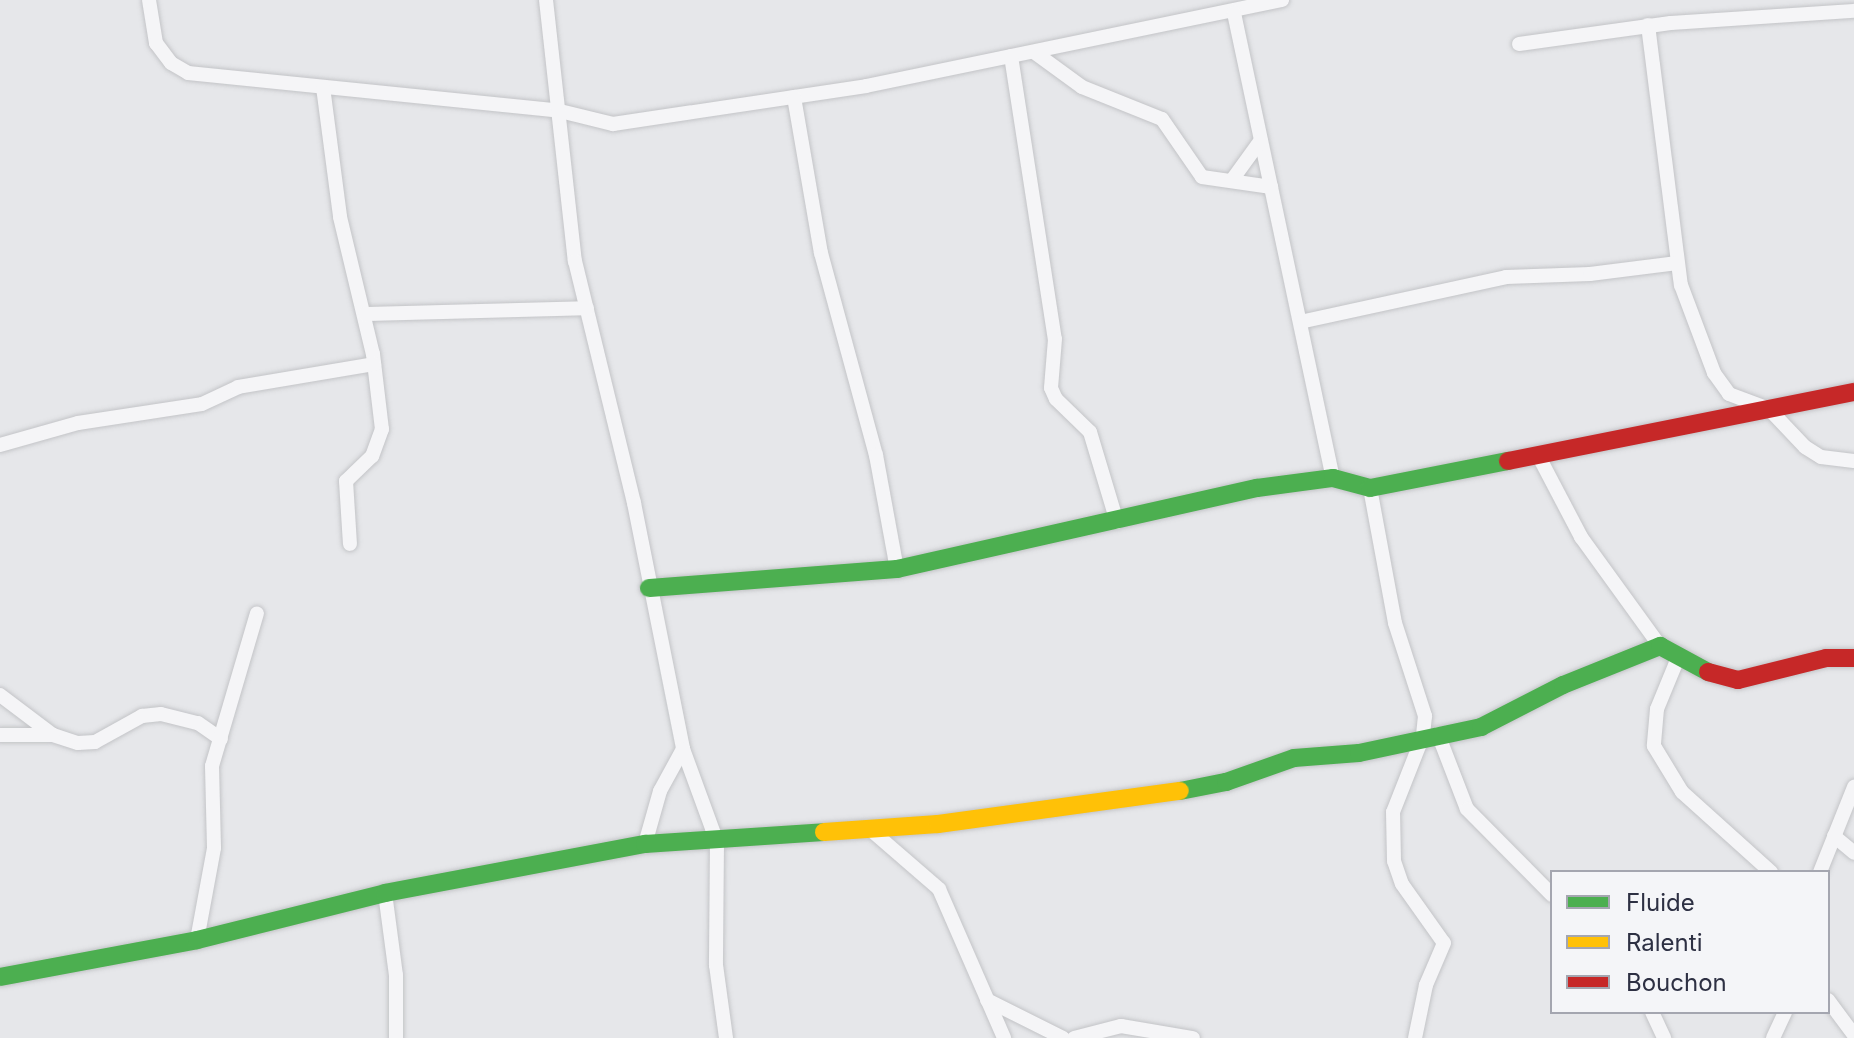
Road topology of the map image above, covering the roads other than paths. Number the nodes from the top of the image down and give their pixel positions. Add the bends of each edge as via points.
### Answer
1 (149, 0) edge
2 (546, 0) edge
3 (1282, 0) edge
4 (1854, 11) edge
5 (1234, 13) junction
6 (1648, 25) junction
7 (1519, 44) dead end
8 (1034, 52) junction
9 (1011, 56) junction
10 (323, 87) junction
11 (794, 97) junction
12 (560, 111) junction
13 (1261, 140) junction
14 (1232, 180) junction
15 (1271, 187) junction
16 (1677, 263) junction
17 (587, 308) junction
18 (365, 314) junction
19 (1300, 322) junction
20 (374, 364) junction
21 (1854, 392) edge
22 (1769, 409) junction
23 (0, 445) edge
24 (1538, 455) junction
25 (1854, 460) edge
26 (1333, 478) junction
27 (1370, 488) junction
28 (1117, 522) junction
29 (350, 544) dead end
30 (897, 569) junction
31 (649, 588) junction
32 (257, 613) dead end
33 (1660, 646) junction
34 (1678, 658) junction
35 (1854, 658) edge
36 (0, 695) edge
37 (0, 735) edge
38 (53, 735) junction
39 (1431, 735) junction
40 (221, 739) junction
41 (683, 749) junction
42 (1854, 787) edge
43 (871, 830) junction
44 (1834, 836) junction
45 (717, 842) junction
46 (645, 844) junction
47 (1854, 853) edge
48 (1769, 870) edge
49 (1821, 870) edge
50 (385, 893) junction
51 (1550, 893) edge
52 (197, 940) junction
53 (0, 977) edge
54 (986, 1000) junction
55 (1830, 1003) edge
56 (1653, 1014) edge
57 (1784, 1014) edge
58 (1854, 1035) edge
59 (396, 1038) edge
60 (726, 1038) edge
61 (1004, 1038) edge
62 (1063, 1038) edge
63 (1074, 1038) edge
64 (1193, 1038) edge
65 (1415, 1038) edge
66 (1664, 1038) edge
67 (1773, 1038) edge

1 - 10 street via 156,43 171,63 188,73
2 - 12 street
3 - 5 street
4 - 6 street
5 - 8 street
5 - 13 street
6 - 7 street
6 - 16 street
8 - 9 street
8 - 14 street via 1082,87 1150,110 1169,127 1192,169 1202,177
9 - 11 street
9 - 28 street via 1054,326 1051,388 1090,432
10 - 12 street
10 - 18 street via 340,217
11 - 12 street via 613,124
11 - 30 street via 821,253 876,455
12 - 17 street via 575,261
13 - 14 street
13 - 15 street
14 - 15 street
15 - 19 street
16 - 19 street via 1506,277
16 - 22 street via 1687,310 1714,373 1729,394
17 - 18 street
17 - 31 street
18 - 20 street
19 - 26 street
20 - 23 street via 238,387 202,404 78,423
20 - 29 street via 381,437 372,456 346,481
21 - 22 street
22 - 24 street
22 - 25 street via 1813,452
24 - 27 street
24 - 33 street via 1581,537
26 - 27 street
26 - 28 street via 1257,488
27 - 39 street via 1395,623
28 - 30 street
30 - 31 street
31 - 41 street
32 - 40 street
33 - 34 street
33 - 39 street via 1563,685 1481,727
34 - 35 street via 1738,680 1826,658
34 - 48 street via 1657,709 1654,746 1682,792
36 - 38 street
37 - 38 street
38 - 40 street via 95,742 142,716 161,714 198,723
39 - 43 street via 1359,753 1294,758 1226,782 1156,796
39 - 51 street via 1467,809
39 - 65 street via 1393,812 1394,861 1402,884 1444,943 1423,993
40 - 52 street via 210,781 214,848
41 - 45 street
41 - 46 street via 660,791
42 - 44 street
43 - 45 street
43 - 54 street via 939,889
44 - 47 street
44 - 49 street
45 - 46 street
45 - 60 street via 716,965
46 - 50 street
50 - 52 street
50 - 59 street via 396,975
52 - 53 street
54 - 61 street
54 - 62 street
55 - 58 street
56 - 66 street
57 - 67 street
63 - 64 street via 1121,1026

